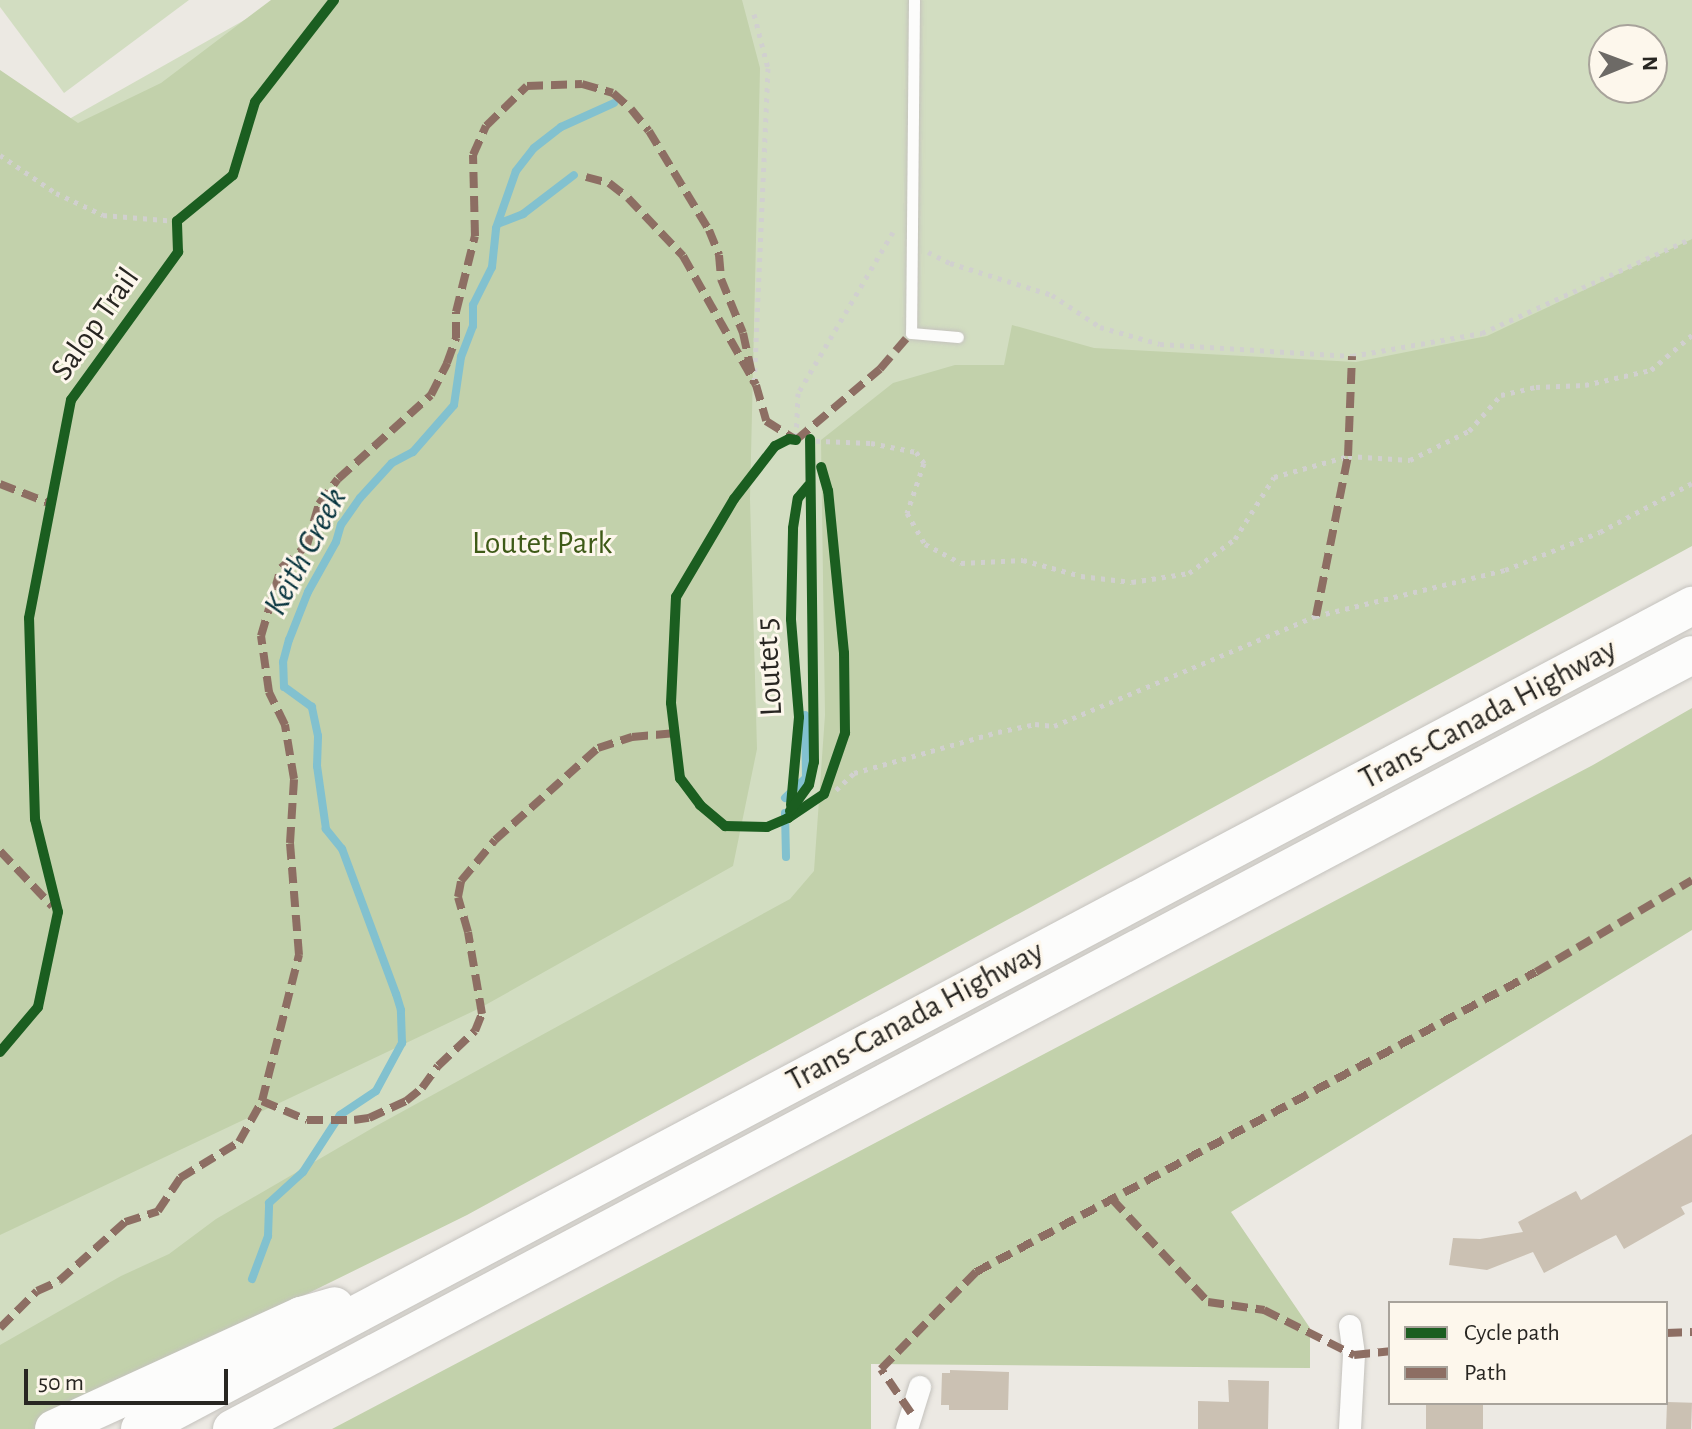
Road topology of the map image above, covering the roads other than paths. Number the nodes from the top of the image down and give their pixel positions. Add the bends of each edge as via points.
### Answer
1 (914, 0) edge
2 (958, 337) dead end
3 (1692, 606) edge
4 (1692, 655) edge
5 (426, 1279) junction
6 (1350, 1326) dead end
7 (920, 1387) dead end
8 (54, 1429) edge
9 (140, 1429) edge
10 (232, 1429) edge
11 (907, 1429) edge
12 (1350, 1429) edge

1 - 2 lane via 911,333
3 - 5 highway, Trans-Canada Highway
4 - 10 highway, Trans-Canada Highway
5 - 8 highway via 301,1316
5 - 9 highway, Trans-Canada Highway
6 - 12 street
7 - 11 street

